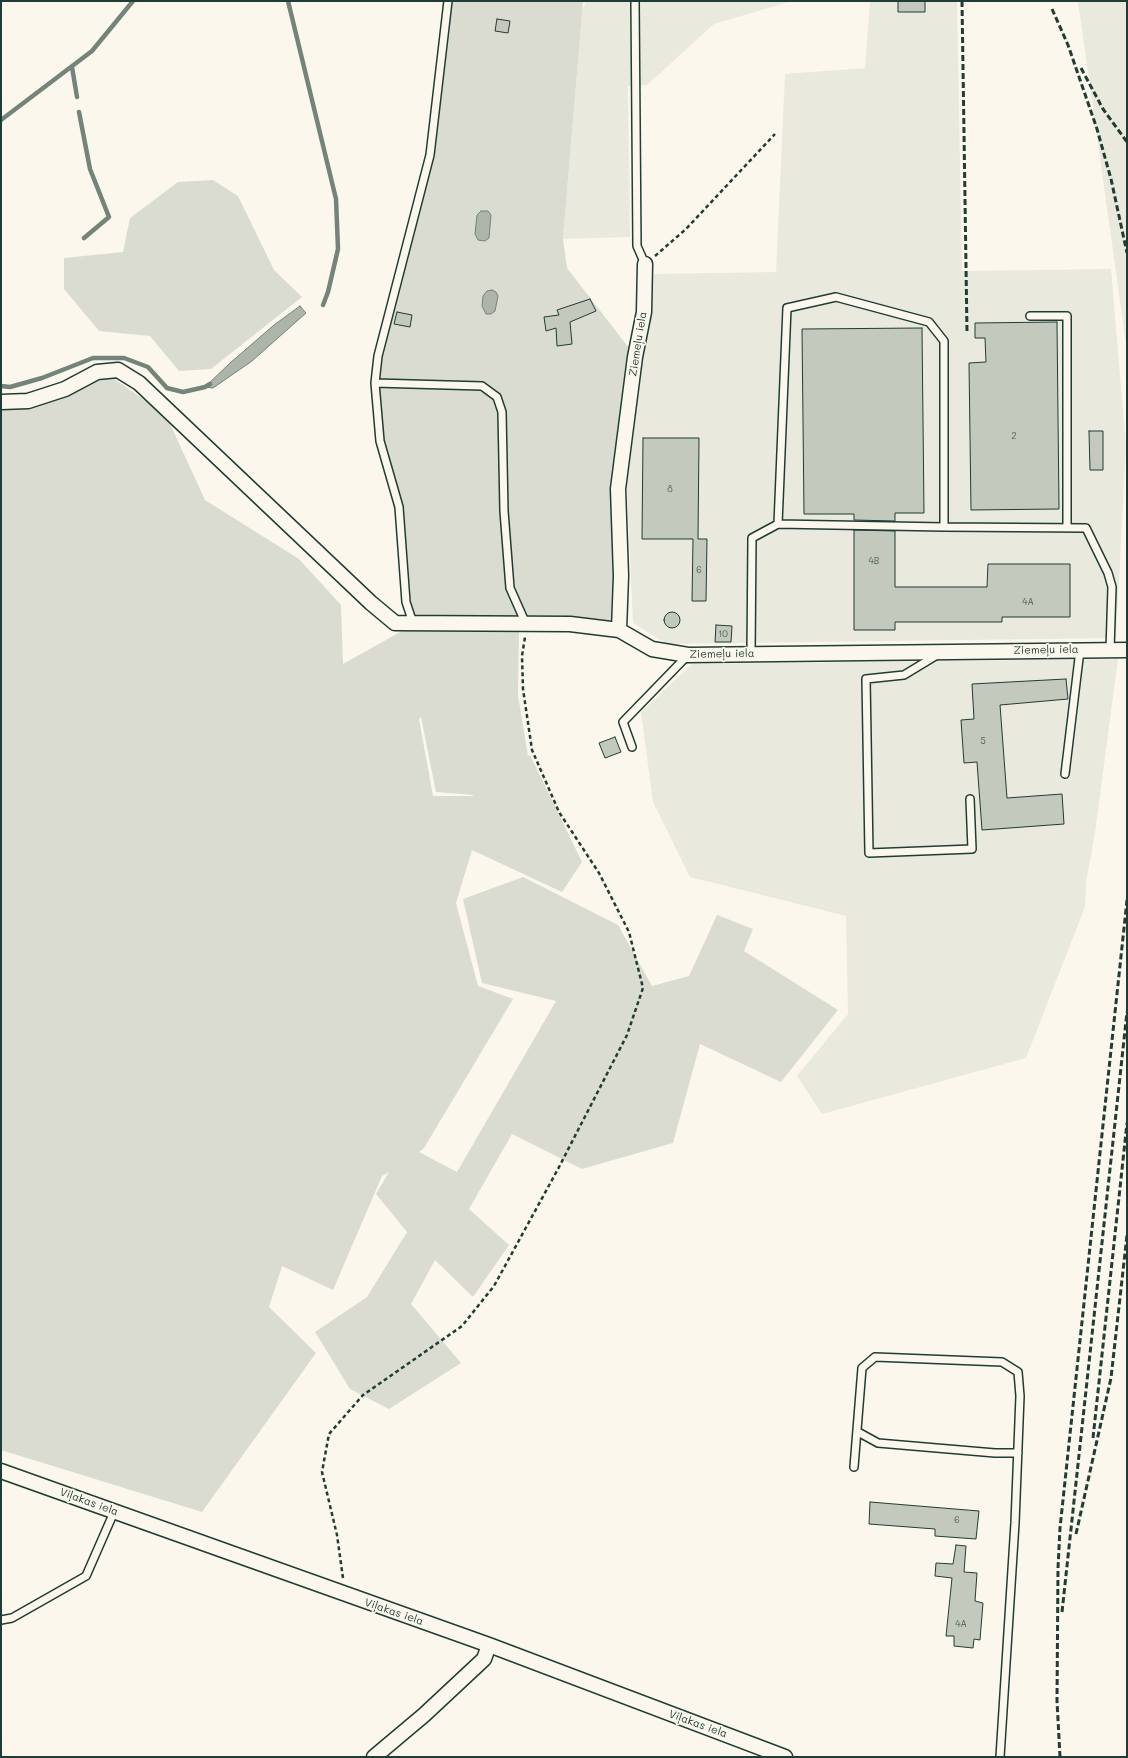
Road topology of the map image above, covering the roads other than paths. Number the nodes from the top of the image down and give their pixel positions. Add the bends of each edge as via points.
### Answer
1 (448, 1) edge
2 (635, 1) edge
3 (645, 264) joint
4 (1030, 316) dead end
5 (374, 383) junction
6 (1, 402) edge
7 (778, 524) junction
8 (944, 527) junction
9 (1067, 528) junction
10 (413, 623) junction
11 (526, 624) junction
12 (619, 630) junction
13 (1080, 650) junction
14 (1110, 650) junction
15 (1127, 650) edge
16 (942, 651) junction
17 (751, 654) junction
18 (688, 656) junction
19 (632, 747) dead end
20 (1065, 774) dead end
21 (970, 799) dead end
22 (858, 1432) junction
23 (1018, 1453) junction
24 (854, 1467) dead end
25 (1, 1471) edge
26 (114, 1512) junction
27 (1, 1620) edge
28 (489, 1645) junction
29 (782, 1756) edge
30 (374, 1757) edge
31 (1000, 1757) edge

1 - 5 lane via 430,155 378,356
2 - 3 lane via 637,246
3 - 12 street, Ziemeļu iela via 644,312 635,357 618,489 621,576
4 - 9 lane via 1067,316
5 - 10 lane via 380,441 399,507 406,602
5 - 11 lane via 482,386 497,397 502,412 504,510 510,588
6 - 10 street via 28,401 65,389 97,372 118,370 139,382 371,603 395,623
7 - 8 lane
7 - 8 lane via 787,308 836,297 929,322 944,342
7 - 17 lane via 752,538
8 - 9 lane
9 - 14 lane via 1086,528 1108,573 1112,587
10 - 11 street
11 - 12 street via 570,624
12 - 18 street, Ziemeļu iela via 652,649
13 - 14 street, Ziemeļu iela
13 - 16 street, Ziemeļu iela
13 - 20 lane
14 - 15 street, Ziemeļu iela
16 - 17 street, Ziemeļu iela
16 - 21 lane via 904,675 866,679 869,853 972,849
17 - 18 street, Ziemeļu iela
18 - 19 lane via 623,722
22 - 23 lane via 878,1443
22 - 23 lane via 862,1368 875,1357 1002,1362 1018,1372
22 - 24 lane
23 - 31 lane
25 - 26 street, Viļakas iela
26 - 27 lane via 86,1576 12,1618
26 - 28 street, Viļakas iela
28 - 29 street, Viļakas iela
28 - 30 street via 484,1659

